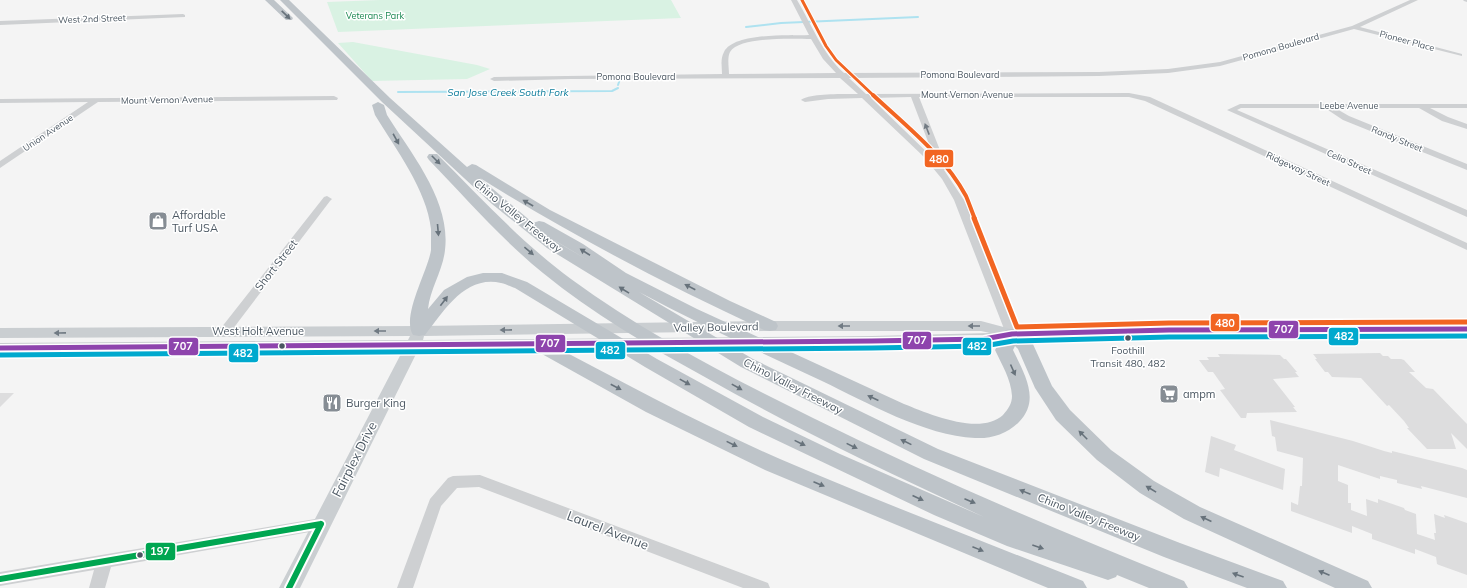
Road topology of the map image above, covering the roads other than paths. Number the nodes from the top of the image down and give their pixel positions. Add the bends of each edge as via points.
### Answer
1 (269, 0) edge
2 (284, 0) edge
3 (297, 0) edge
4 (794, 0) edge
5 (1415, 0) edge
6 (183, 16) dead end
7 (0, 23) edge
8 (1354, 27) junction
9 (313, 29) junction
10 (813, 37) junction
11 (1460, 55) dead end
12 (354, 75) junction
13 (725, 76) junction
14 (494, 79) dead end
15 (914, 95) junction
16 (1129, 95) joint
17 (334, 98) dead end
18 (805, 100) dead end
19 (0, 101) edge
20 (95, 101) junction
21 (379, 101) junction
22 (1422, 106) junction
23 (1467, 106) edge
24 (1328, 107) junction
25 (1231, 110) joint
26 (1467, 127) edge
27 (427, 138) junction
28 (0, 165) edge
29 (1467, 167) edge
30 (946, 178) junction
31 (327, 199) dead end
32 (497, 201) junction
33 (1467, 214) edge
34 (1467, 247) edge
35 (770, 326) junction
36 (1467, 329) edge
37 (225, 331) junction
38 (189, 332) junction
39 (0, 333) edge
40 (1012, 334) junction
41 (416, 338) junction
42 (539, 345) junction
43 (0, 348) edge
44 (70, 348) junction
45 (321, 524) junction
46 (105, 560) junction
47 (0, 578) edge
48 (97, 588) edge
49 (289, 588) edge
50 (405, 588) edge
51 (762, 588) edge
52 (1075, 588) edge
53 (1160, 588) edge
54 (1176, 588) edge
55 (1274, 588) edge
56 (1360, 588) edge

1 -> 12 highway, Chino Valley Freeway via 318,46
2 - 9 highway, Chino Valley Freeway
3 - 9 highway via 311,21
4 - 10 street
5 - 8 street, Pomona Boulevard
6 - 7 street, West 2nd Street
8 - 11 street, Pioneer Place
8 - 13 street, Pomona Boulevard via 1220,64 1168,71 1091,74
9 - 12 highway, Chino Valley Freeway
10 - 13 street via 736,44 726,53
10 - 30 street via 831,65 926,154
12 - 21 highway, Chino Valley Freeway
13 - 14 street, Pomona Boulevard
15 - 16 street, Mount Vernon Avenue
15 - 18 street, Mount Vernon Avenue
30 -> 15 street
16 - 34 street, Ridgeway Street via 1147,99
17 - 20 street, Mount Vernon Avenue
19 - 20 street, Mount Vernon Avenue
20 - 28 street, Union Avenue
21 - 27 highway, Chino Valley Freeway
21 -> 41 highway via 381,115 427,190 438,229 438,251 420,307
21 -> 54 highway, Chino Valley Freeway via 522,245 565,282 612,314 690,361 778,409 951,493
22 - 23 street, Leebe Avenue
22 - 24 street, Leebe Avenue
22 - 26 street via 1445,119
24 - 25 street, Leebe Avenue via 1240,106
24 - 29 street, Randy Street via 1346,118
25 - 33 street, Celia Street
27 - 32 highway, Chino Valley Freeway
35 -> 27 highway via 545,213
30 - 40 street via 959,200
31 - 37 street, Short Street
40 -> 32 highway via 1004,350 1019,383 1022,398 1018,407 1009,422 1000,427 968,431 897,409 691,313 621,276 578,247
55 -> 32 highway, Chino Valley Freeway via 932,454 747,363 552,246
40 -> 35 main road, Valley Boulevard via 981,326
35 -> 41 main road, Valley Boulevard
36 - 40 main road, Valley Boulevard via 1169,330
37 - 38 main road, West Holt Avenue
41 -> 37 main road, West Holt Avenue
38 -> 39 main road, West Holt Avenue
38 - 44 main road via 155,339 94,340 80,342
40 - 42 main road, Valley Boulevard via 984,339
56 -> 40 highway via 1192,513 1148,487 1104,455 1063,415 1044,388 1026,346
41 - 42 main road, Valley Boulevard
41 - 44 main road, West Holt Avenue
41 - 45 main road, Fairplex Drive
41 -> 53 highway via 450,292 473,280 502,278 516,283 756,422 833,459 1015,539
42 -> 52 highway via 653,406 772,464
43 - 44 main road, West Holt Avenue
45 - 46 street
45 - 49 main road, Fairplex Drive
46 - 47 street
46 - 48 street
50 - 51 street, Laurel Avenue via 435,503 453,482 480,481

